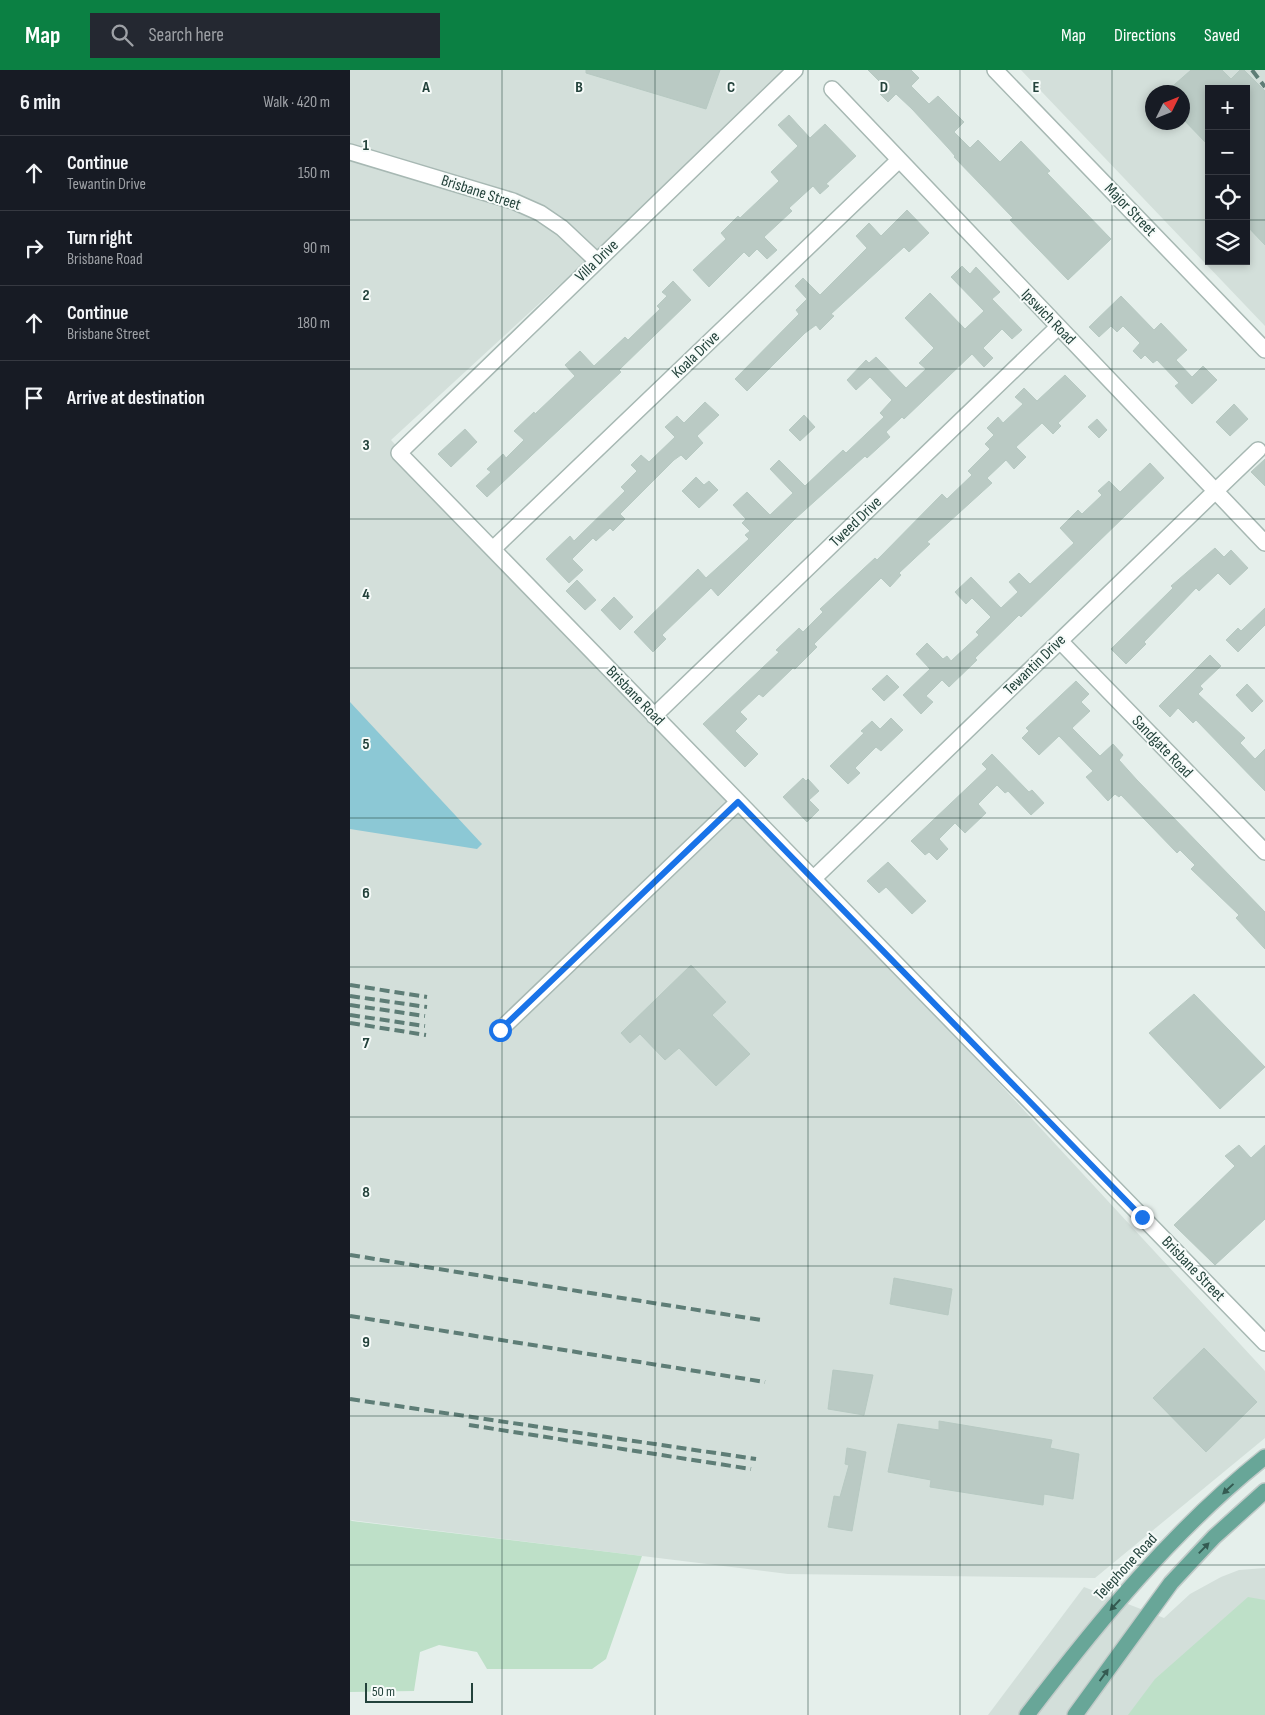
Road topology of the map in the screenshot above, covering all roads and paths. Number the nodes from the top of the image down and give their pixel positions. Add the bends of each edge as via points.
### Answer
1 (794, 70) edge
2 (995, 70) edge
3 (832, 89) dead end
4 (350, 152) edge
5 (899, 160) junction
6 (596, 261) junction
7 (1058, 328) junction
8 (1265, 350) edge
9 (1258, 450) dead end
10 (399, 453) joint
11 (1215, 492) junction
12 (1265, 543) edge
13 (493, 549) junction
14 (1060, 641) junction
15 (654, 716) junction
16 (738, 802) junction
17 (1265, 852) edge
18 (813, 879) junction
19 (870, 938) joint
20 (500, 1030) dead end
21 (1265, 1343) edge
22 (1265, 1457) edge
23 (1265, 1491) edge
24 (1027, 1715) edge
25 (1075, 1715) edge

1 - 6 street, Villa Drive
2 - 8 street, Major Street
3 - 5 street, Ipswich Road
4 - 6 street, Brisbane Street via 513,201 540,213 562,228
5 - 7 street, Ipswich Road
5 - 13 street, Koala Drive
6 - 10 street, Villa Drive
7 - 11 street, Ipswich Road
7 - 15 street, Tweed Drive
9 - 11 street, Tewantin Drive
10 - 13 street, Brisbane Road
11 - 12 street, Ipswich Road
11 - 14 street, Tewantin Drive
13 - 15 street, Brisbane Road
14 - 17 street, Sandgate Road
14 - 18 street, Tewantin Drive
15 - 16 street, Brisbane Road
16 - 18 street, Brisbane Road
16 - 20 street
18 - 19 street, Brisbane Road
19 - 21 street, Brisbane Street
22 -> 24 main road, Telephone Road via 1186,1528 1100,1620
25 -> 23 main road via 1171,1583 1214,1537

